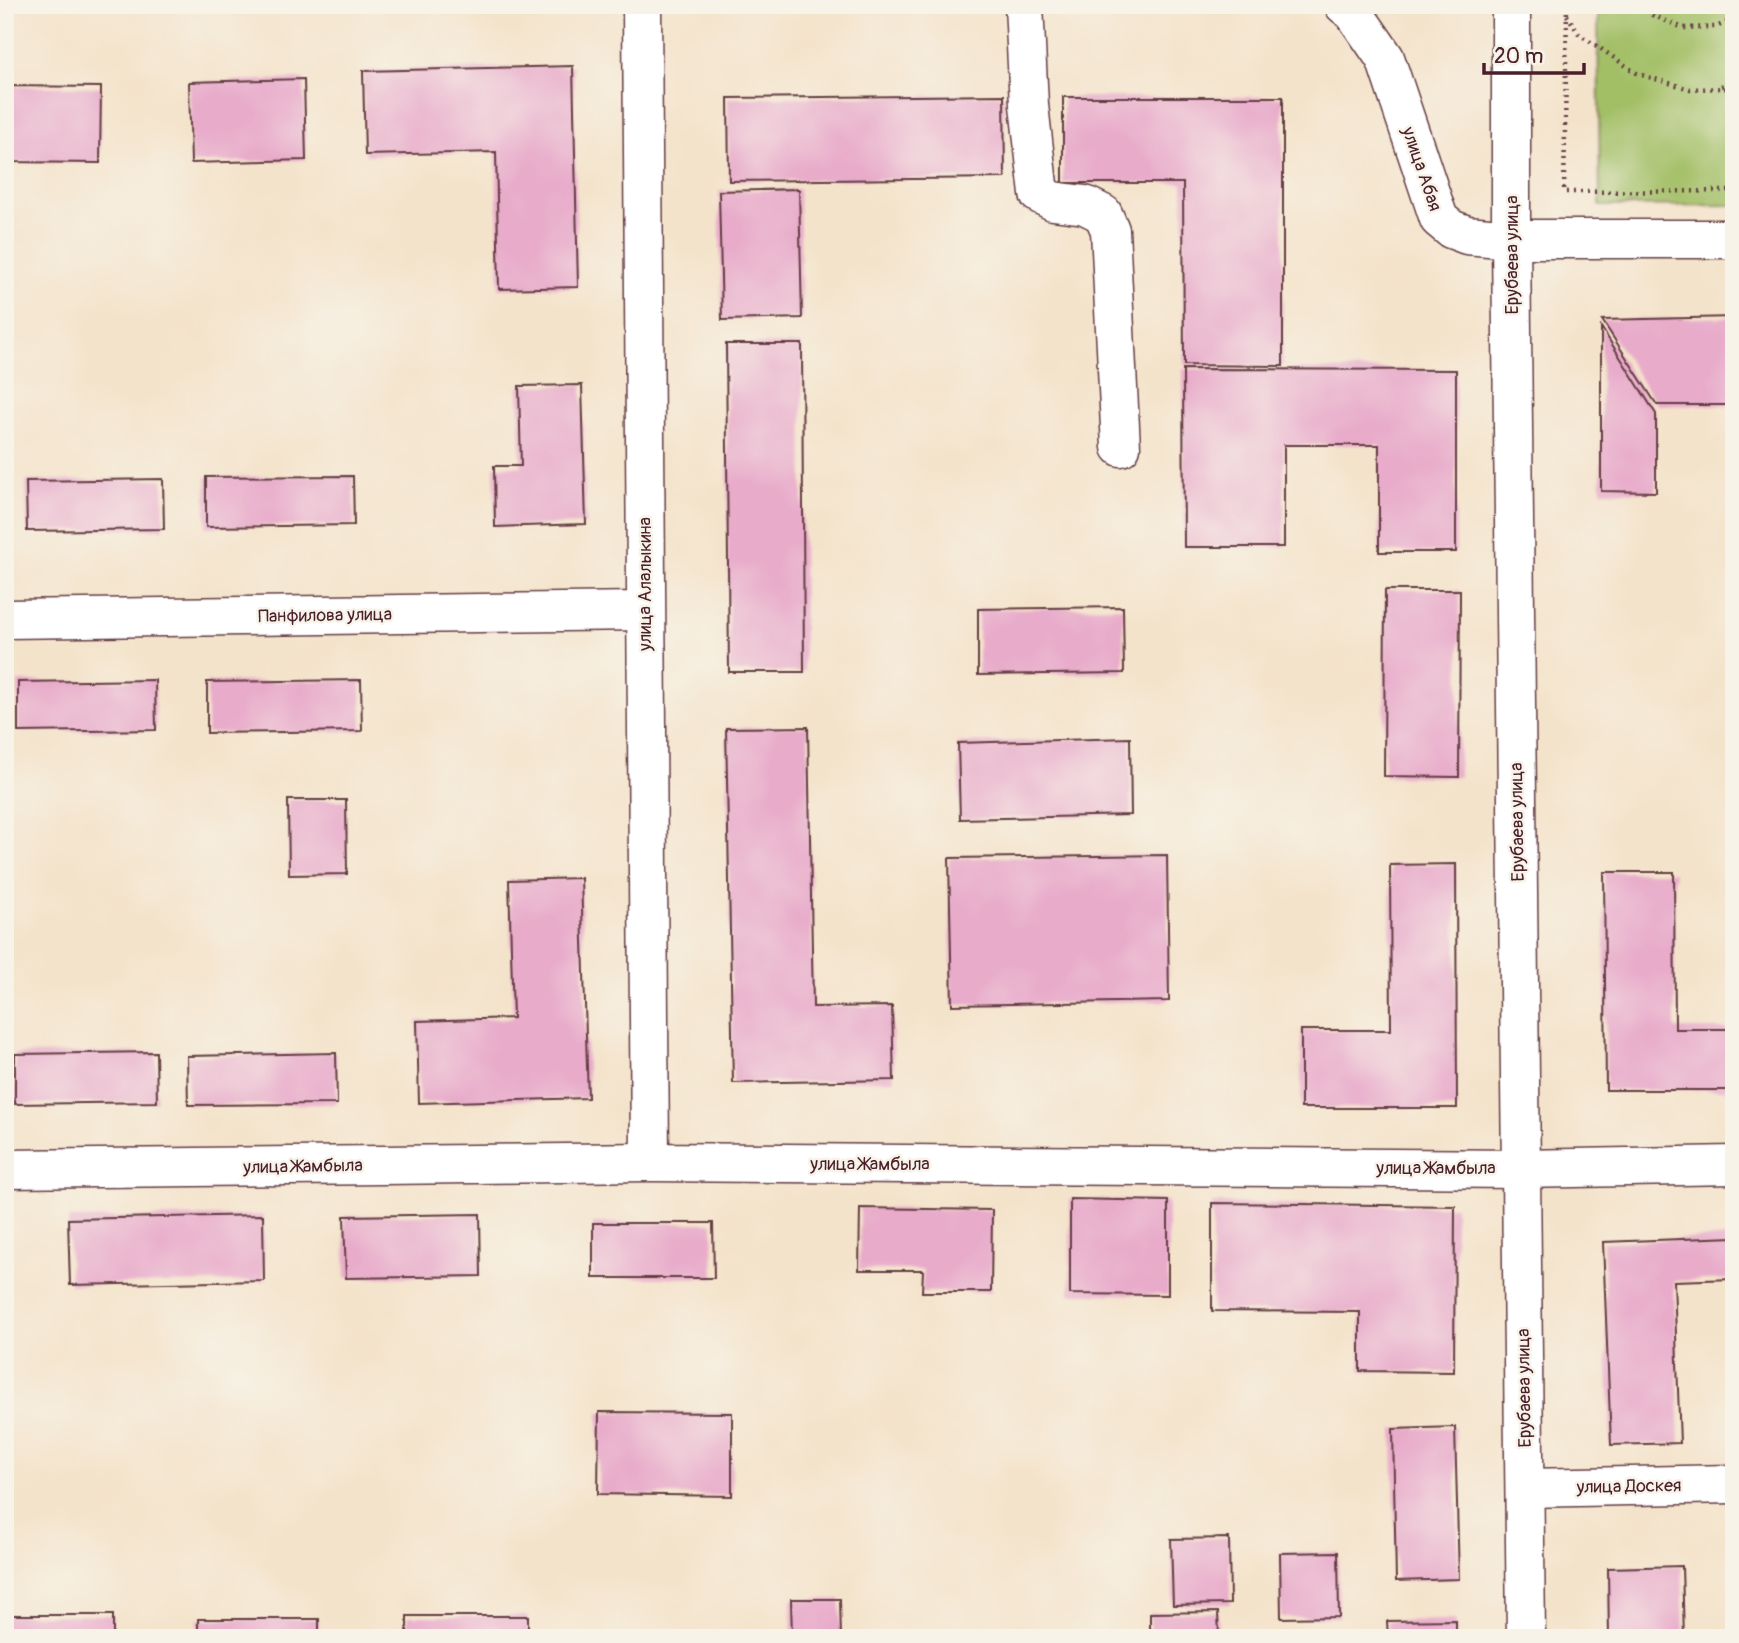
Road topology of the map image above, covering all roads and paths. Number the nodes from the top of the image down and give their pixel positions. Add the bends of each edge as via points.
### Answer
1 (642, 5) edge
2 (1024, 5) edge
3 (1344, 5) edge
4 (1511, 5) edge
5 (1566, 5) edge
6 (1642, 5) edge
7 (1567, 15) junction
8 (1734, 19) edge
9 (1734, 82) edge
10 (1713, 88) junction
11 (1734, 88) edge
12 (1734, 191) edge
13 (1511, 239) junction
14 (1734, 239) edge
15 (1121, 447) dead end
16 (645, 611) junction
17 (5, 619) edge
18 (650, 1162) junction
19 (1734, 1166) edge
20 (5, 1169) edge
21 (1521, 1169) junction
22 (1734, 1484) edge
23 (1525, 1488) junction
24 (1526, 1638) edge

1 - 16 street, улица Алалыкина
2 - 15 street via 1039,194 1103,214 1110,230
3 - 13 street, улица Абая via 1385,58 1439,219 1467,235
4 - 13 street, Ерубаева улица
5 - 7 path
6 - 8 path via 1652,16 1683,28 1716,27
7 - 10 path via 1579,34 1638,74 1690,89
7 - 12 path via 1564,192
9 - 10 path
10 - 11 path
13 - 14 street, улица Абая
13 - 21 street, Ерубаева улица
16 - 17 street, Панфилова улица
16 - 18 street, улица Алалыкина
18 - 20 street, улица Жамбыла
18 - 21 street, улица Жамбыла
19 - 21 street, улица Жамбыла
21 - 23 street, Ерубаева улица
22 - 23 street, улица Доскея
23 - 24 street, Ерубаева улица

